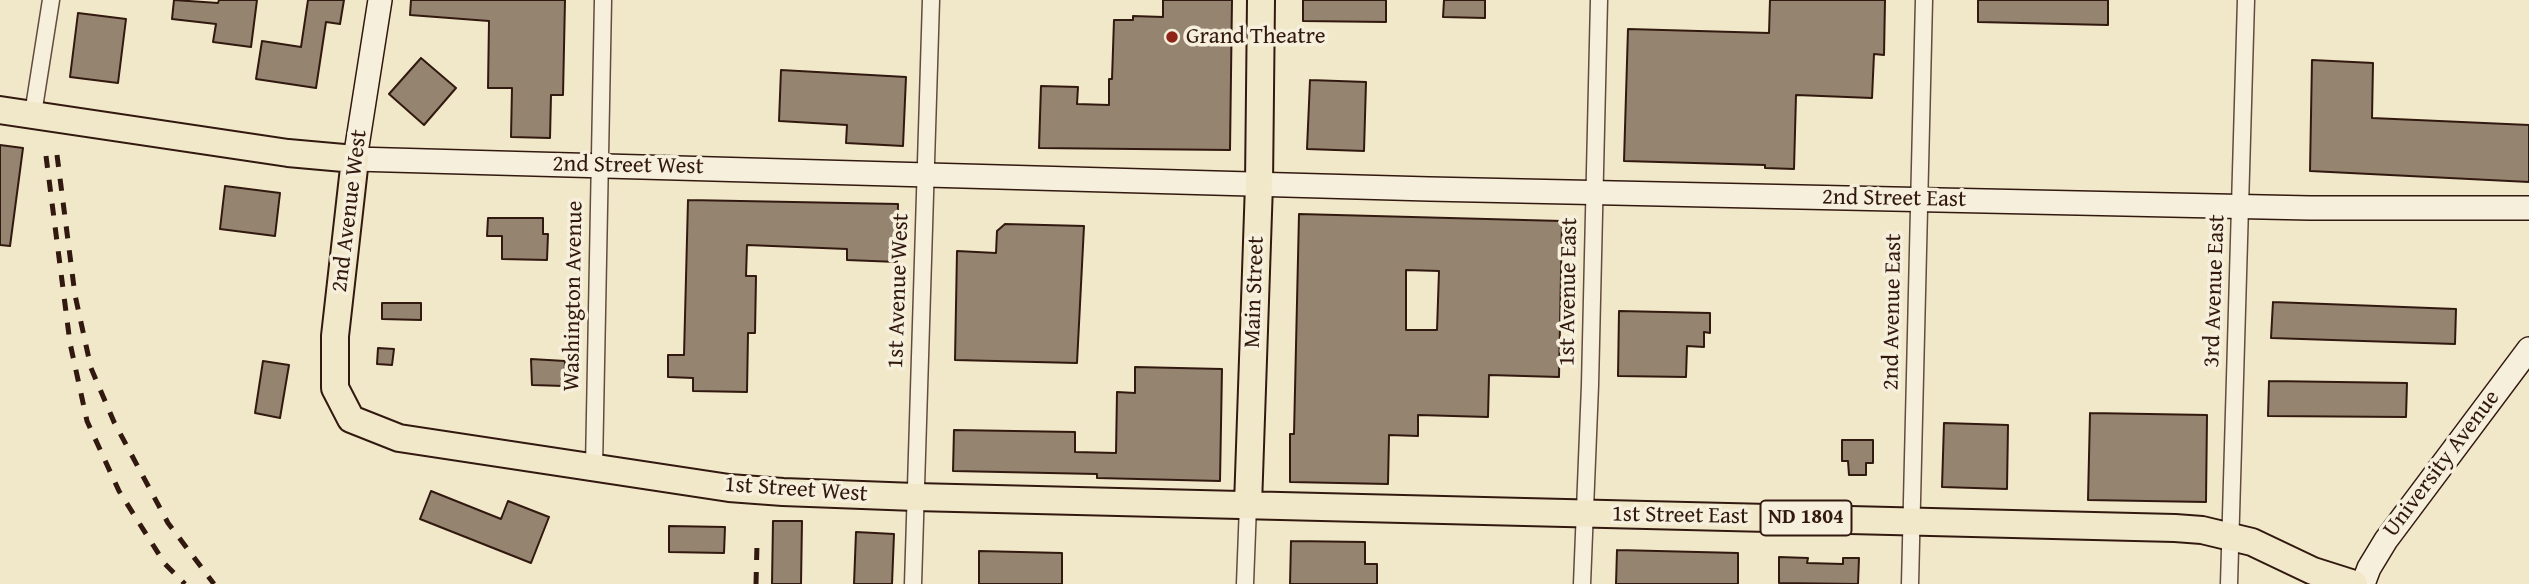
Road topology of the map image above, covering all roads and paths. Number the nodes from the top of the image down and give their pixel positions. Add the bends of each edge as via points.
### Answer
1 (51, 0) edge
2 (380, 0) edge
3 (603, 0) edge
4 (931, 0) edge
5 (1261, 0) edge
6 (1599, 0) edge
7 (1924, 0) edge
8 (2246, 0) edge
9 (0, 110) edge
10 (33, 114) junction
11 (355, 159) junction
12 (599, 165) junction
13 (926, 174) junction
14 (1259, 184) junction
15 (1593, 192) junction
16 (1919, 199) junction
17 (2240, 206) junction
18 (2529, 208) edge
19 (2529, 349) edge
20 (351, 419) joint
21 (594, 467) junction
22 (915, 497) junction
23 (1248, 505) junction
24 (1584, 513) junction
25 (1911, 521) junction
26 (2230, 535) junction
27 (913, 584) edge
28 (1245, 584) edge
29 (1582, 584) edge
30 (1910, 584) edge
31 (2229, 584) edge
32 (2354, 584) edge
33 (2363, 584) edge

1 - 10 street
2 - 11 street, 2nd Avenue West
3 - 12 street, Washington Avenue
4 - 13 street, 1st Avenue West
5 - 14 main road, Main Street
6 - 15 street, 1st Avenue East
7 - 16 street, 2nd Avenue East
8 - 17 street, 3rd Avenue East
9 - 10 main road, 2nd Street West
10 - 11 main road, 2nd Street West
11 - 12 street, 2nd Street West
11 - 20 main road, 2nd Avenue West via 335,336 335,388
12 - 13 street, 2nd Street West
12 - 21 street, Washington Avenue
13 - 14 street, 2nd Street West
13 - 22 street, 1st Avenue West
14 - 15 street, 2nd Street East
14 - 23 main road, Main Street
15 - 16 street, 2nd Street East
15 - 24 street, 1st Avenue East
16 - 17 street, 2nd Street East
16 - 25 street, 2nd Avenue East
17 - 18 street, 2nd Street East
17 - 26 street, 3rd Avenue East
19 - 33 street, University Avenue via 2386,540
20 - 21 main road, 1st Street West via 399,438
21 - 22 main road, 1st Street West via 757,491
22 - 23 main road, 1st Street West
22 - 27 street, 1st Avenue West
23 - 24 main road, 1st Street East / ND 1804
23 - 28 street, Main Street
24 - 25 main road, 1st Street East / ND 1804
24 - 29 street, 1st Avenue East
25 - 26 main road, 1st Street East / ND 1804 via 2175,528
25 - 30 street, 2nd Avenue East
26 - 31 street, 3rd Avenue East
26 - 32 main road, 1st Street East / ND 1804

